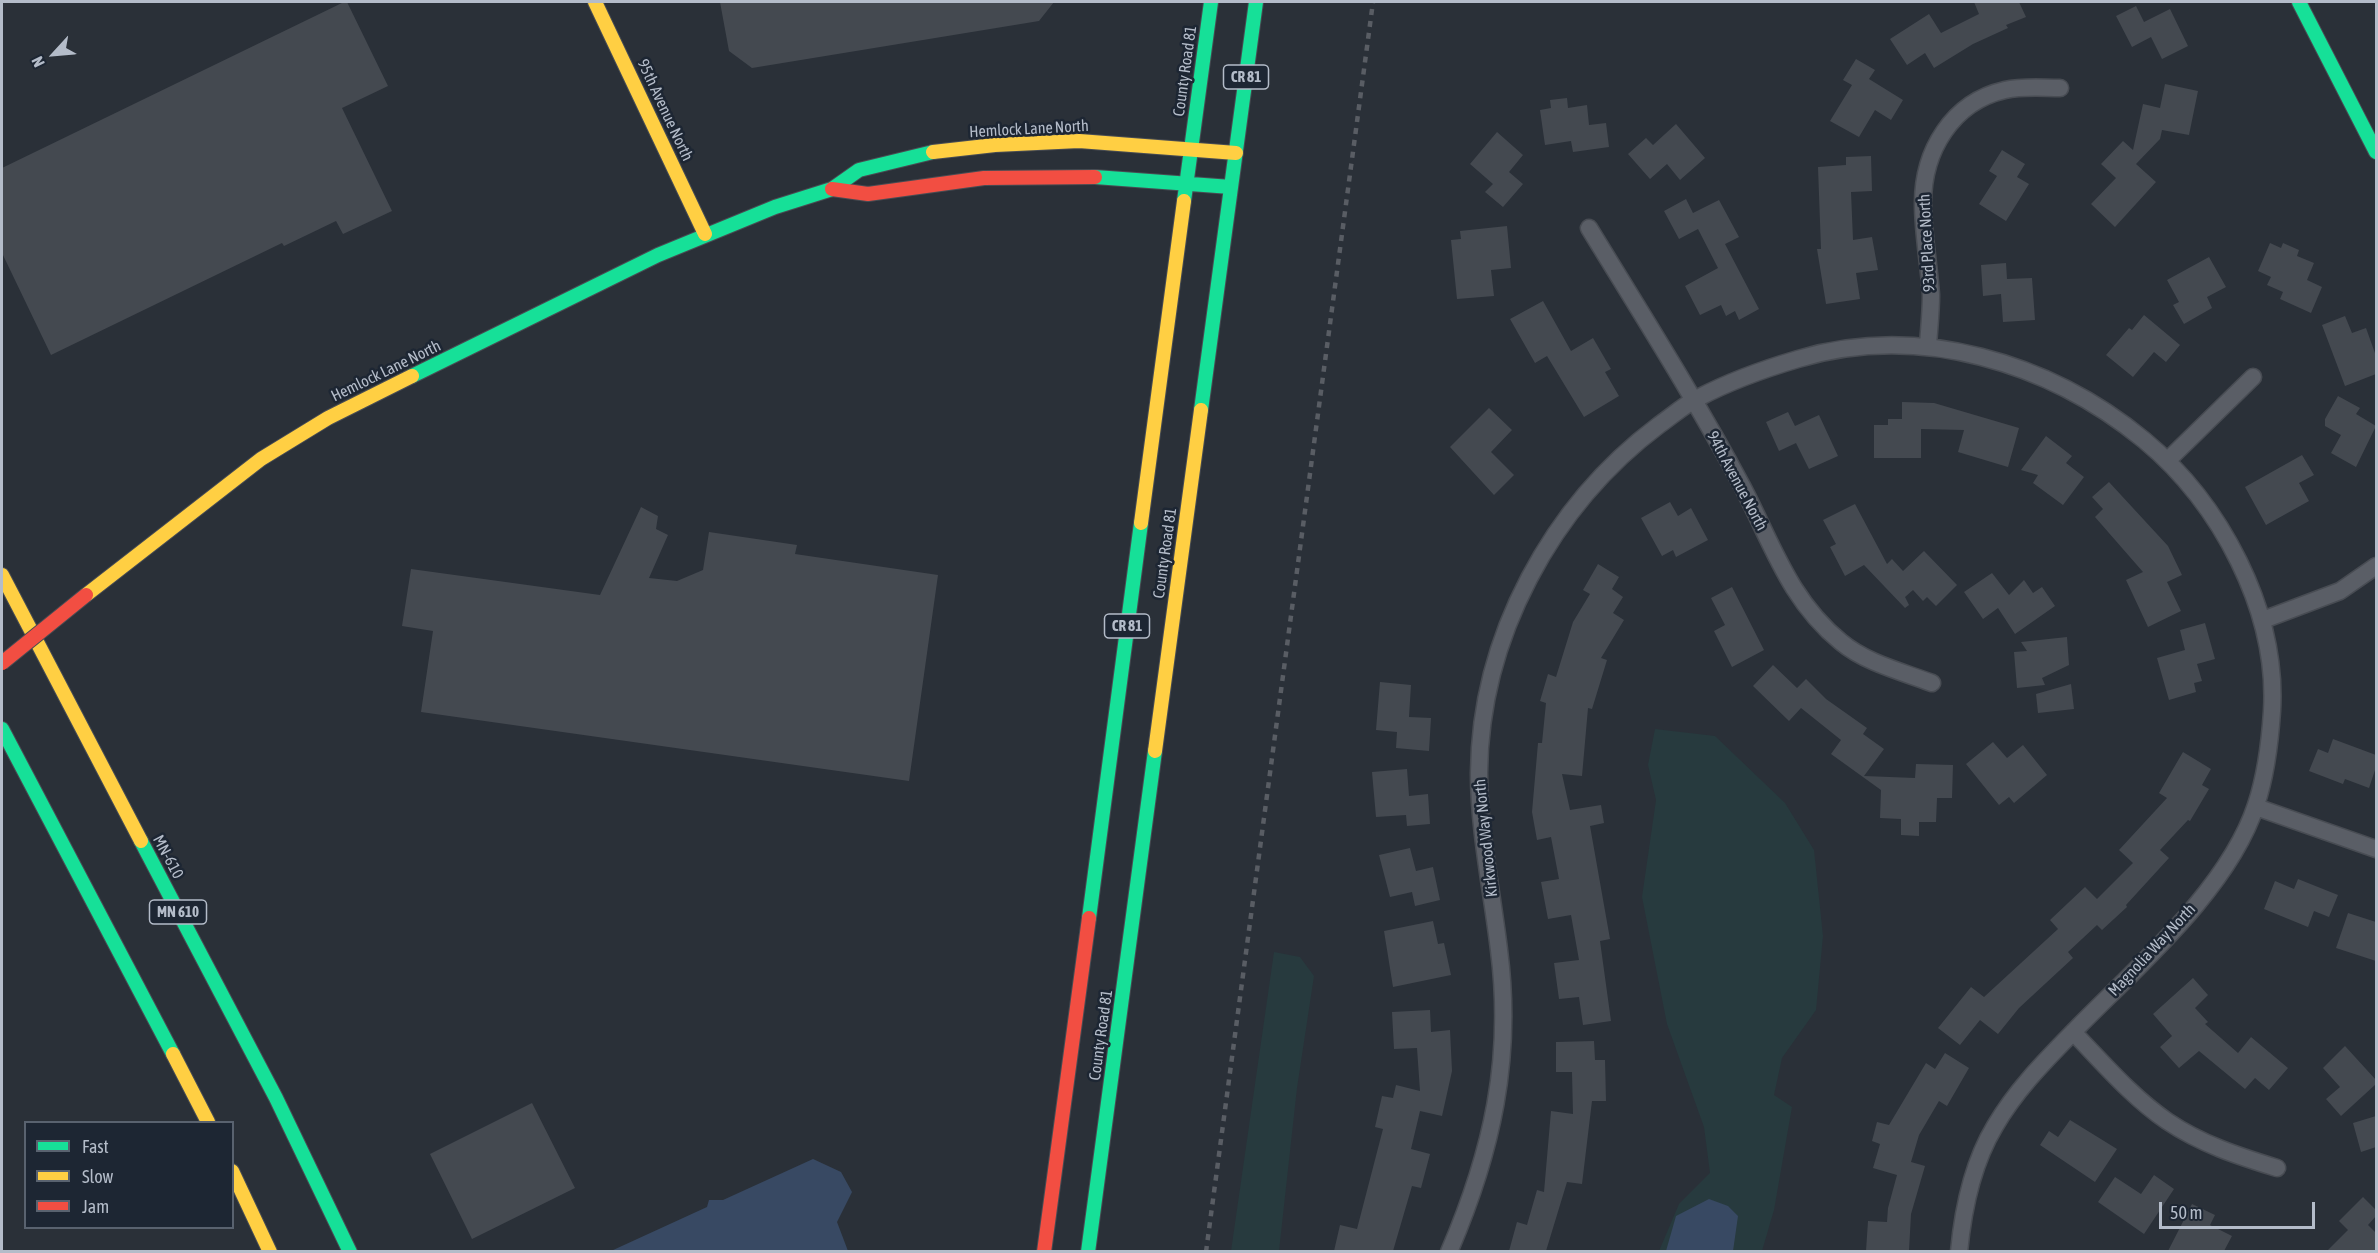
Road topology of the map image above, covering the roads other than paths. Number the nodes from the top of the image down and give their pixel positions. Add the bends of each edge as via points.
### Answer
1 (595, 2) edge
2 (1211, 2) edge
3 (1256, 2) edge
4 (2299, 2) edge
5 (2060, 88) dead end
6 (1192, 150) junction
7 (2376, 152) edge
8 (1236, 153) junction
9 (1186, 182) junction
10 (1231, 188) junction
11 (832, 189) junction
12 (1589, 228) dead end
13 (705, 234) junction
14 (1928, 346) junction
15 (2253, 377) dead end
16 (1693, 400) junction
17 (2168, 460) junction
18 (2376, 566) edge
19 (2, 575) edge
20 (2263, 620) junction
21 (2, 663) edge
22 (1932, 683) dead end
23 (2, 729) edge
24 (2256, 807) junction
25 (2376, 849) edge
26 (2073, 1032) junction
27 (207, 1121) edge
28 (2277, 1168) dead end
29 (234, 1175) edge
30 (267, 1247) edge
31 (350, 1251) edge
32 (1044, 1251) edge
33 (1088, 1251) edge
34 (1449, 1251) edge
35 (1959, 1251) edge

1 - 13 main road, 95th Avenue North
2 - 6 main road, County Road 81 / CR 81
3 - 8 main road, County Road 81 / CR 81
4 - 7 main road
5 - 14 street, 93rd Place North via 2021,88 1976,101 1952,120 1935,145 1924,175 1931,297
6 - 8 main road, Hemlock Lane North
6 - 9 main road, County Road 81 / CR 81
6 - 11 main road, Hemlock Lane North via 1078,141 994,145 924,153 859,170
8 - 10 main road, County Road 81 / CR 81
9 - 10 main road, Hemlock Lane North
9 - 11 main road, Hemlock Lane North via 1073,175 984,178 868,194
9 - 32 main road, County Road 81 / CR 81
10 - 33 main road, County Road 81 / CR 81
11 - 13 main road, Hemlock Lane North
12 - 16 street, 94th Avenue North
13 - 21 main road, Hemlock Lane North, bridge via 328,418 261,459
14 - 16 street, Kirkwood Way North via 1864,348 1809,356 1760,370
14 - 17 street, Kirkwood Way North via 1978,355 2022,369 2085,397
15 - 17 street
16 - 22 street, 94th Avenue North via 1742,486 1792,589 1815,618 1843,644 1876,662
16 - 34 street, Kirkwood Way North via 1632,446 1598,478 1525,586 1500,644 1485,706 1479,771 1505,1019 1501,1083 1488,1146
17 - 20 street, Kirkwood Way North via 2208,510 2237,560
18 - 20 street via 2340,591
19 - 31 main road, MN-610 / MN 610 via 276,1098
20 - 24 street, Magnolia Way North via 2273,705
23 - 27 main road
24 - 25 street
24 - 26 street, Magnolia Way North via 2215,881 2185,918
26 - 28 street via 2130,1091 2166,1121 2206,1143
26 - 35 street, Magnolia Way North via 2015,1094 1991,1132 1973,1176
29 - 30 main road

